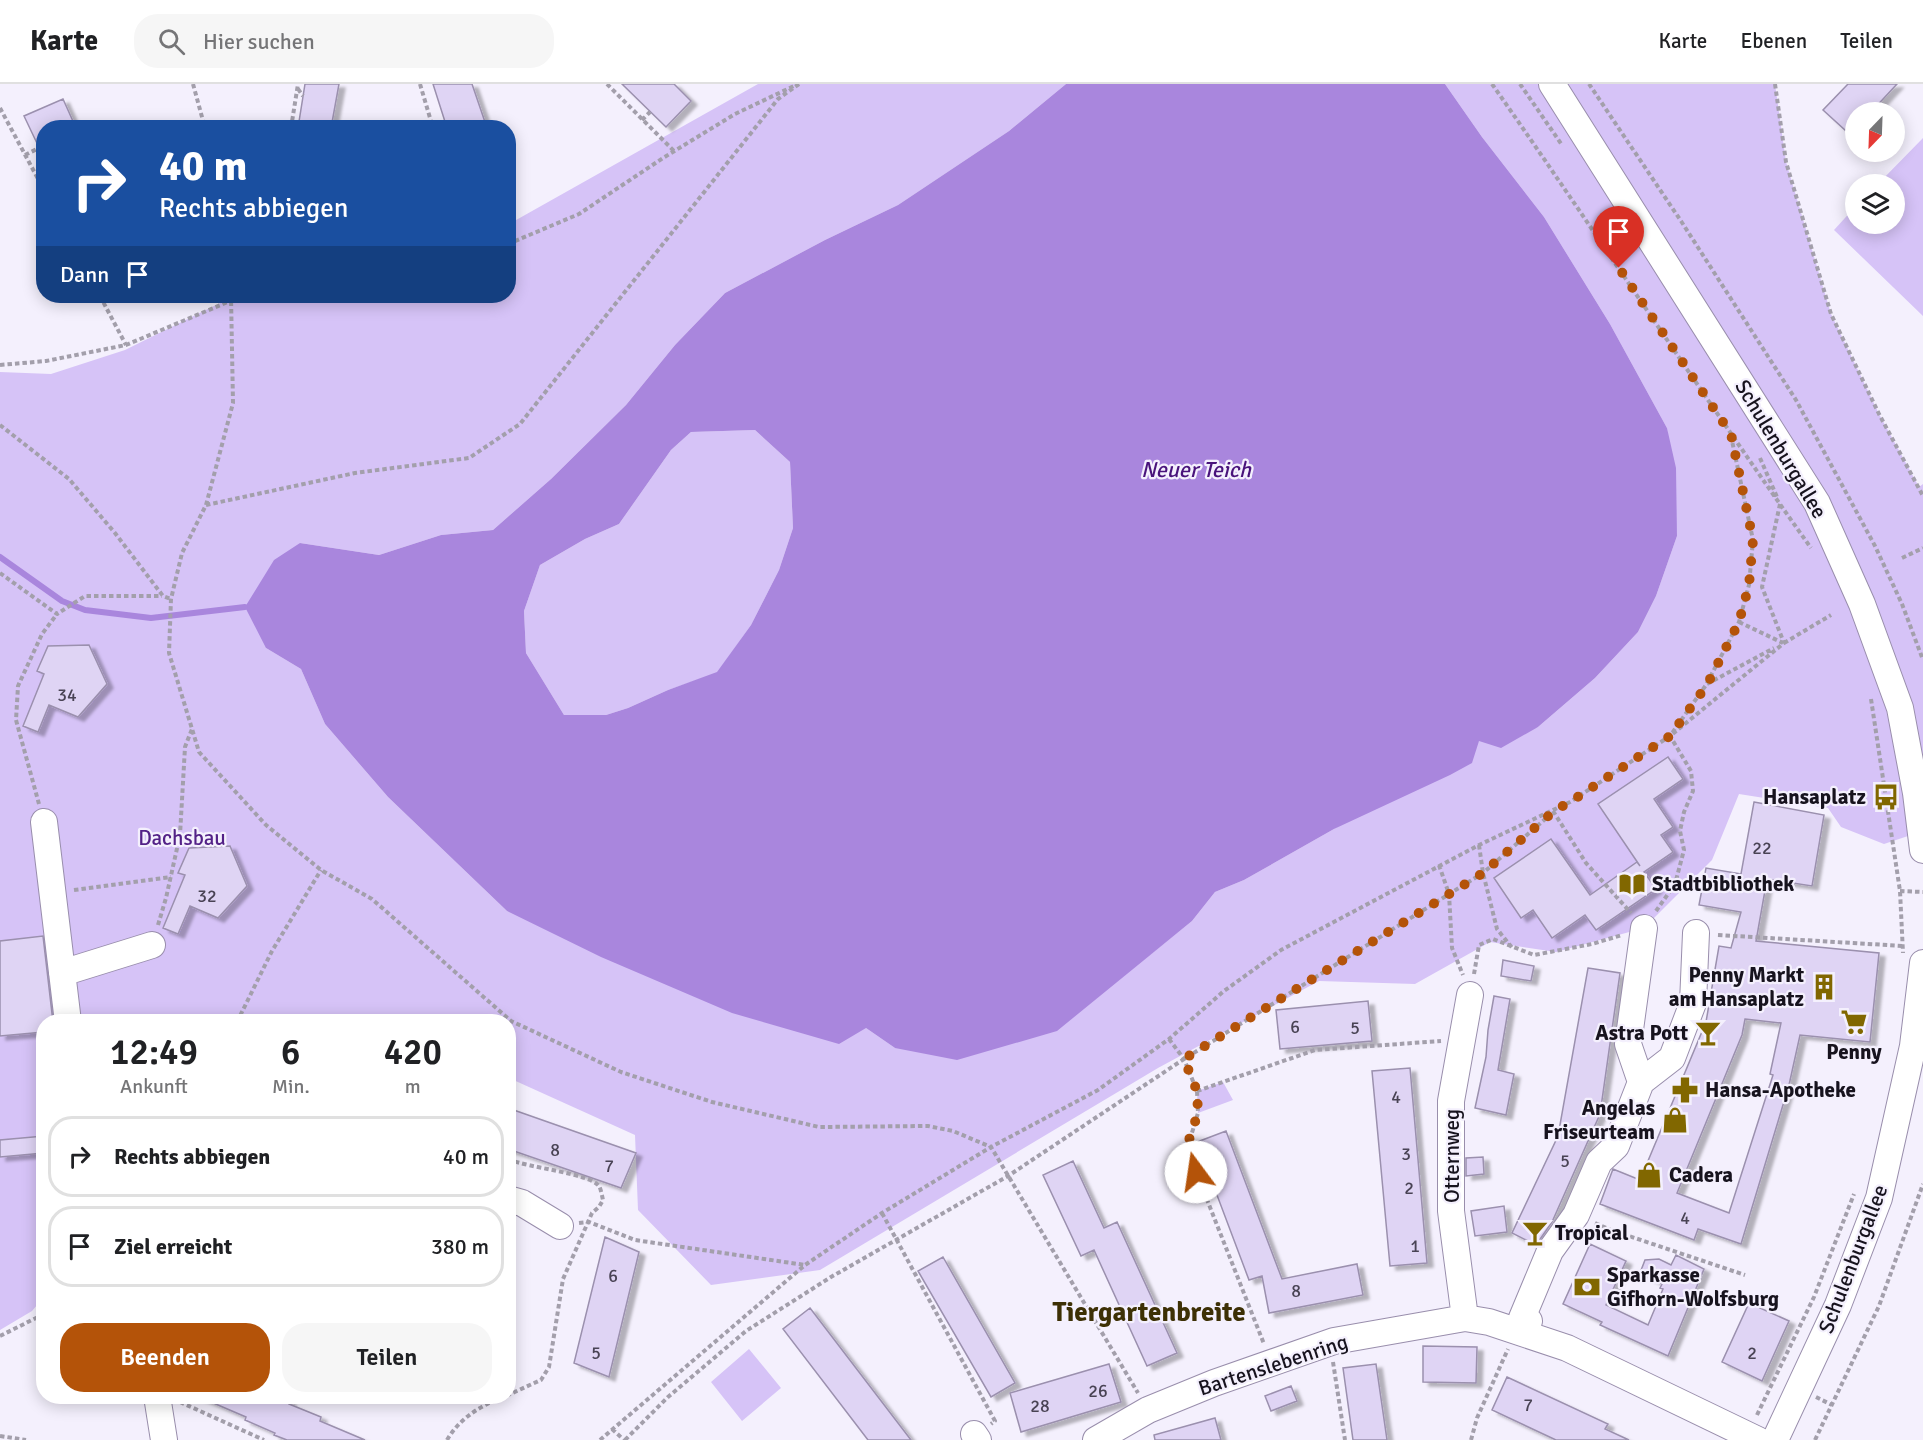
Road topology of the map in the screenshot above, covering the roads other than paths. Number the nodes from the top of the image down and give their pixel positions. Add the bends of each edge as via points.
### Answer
1 (1552, 84) edge
2 (44, 822) road end
3 (1923, 850) edge
4 (1644, 928) road end
5 (1696, 933) road end
6 (152, 945) road end
7 (1913, 960) edge
8 (62, 973) junction
9 (1470, 995) road end
10 (67, 1014) edge
11 (1918, 1047) edge
12 (1641, 1082) junction
13 (516, 1201) edge
14 (560, 1226) road end
15 (1465, 1318) junction
16 (1525, 1333) junction
17 (168, 1404) edge
18 (1753, 1437) edge
19 (164, 1440) edge
20 (1096, 1440) edge
21 (1775, 1440) edge

1 - 3 street, Schulenburgallee via 1817,503 1862,604 1900,708
2 - 8 street
4 - 12 street via 1628,1044
5 - 12 street via 1693,1003 1672,1058
6 - 8 street
7 - 11 street, Schulenburgallee
8 - 10 street
9 - 15 street, Otternweg via 1451,1101 1451,1211
11 - 21 street, Schulenburgallee via 1879,1198 1838,1305
12 - 16 street via 1616,1146 1599,1162 1576,1215 1550,1251 1522,1317 1529,1321
13 - 14 street
15 - 16 street, Bartenslebenring
15 - 20 street, Bartenslebenring via 1334,1341 1148,1410
16 - 18 street, Bartenslebenring via 1567,1348
17 - 19 street

